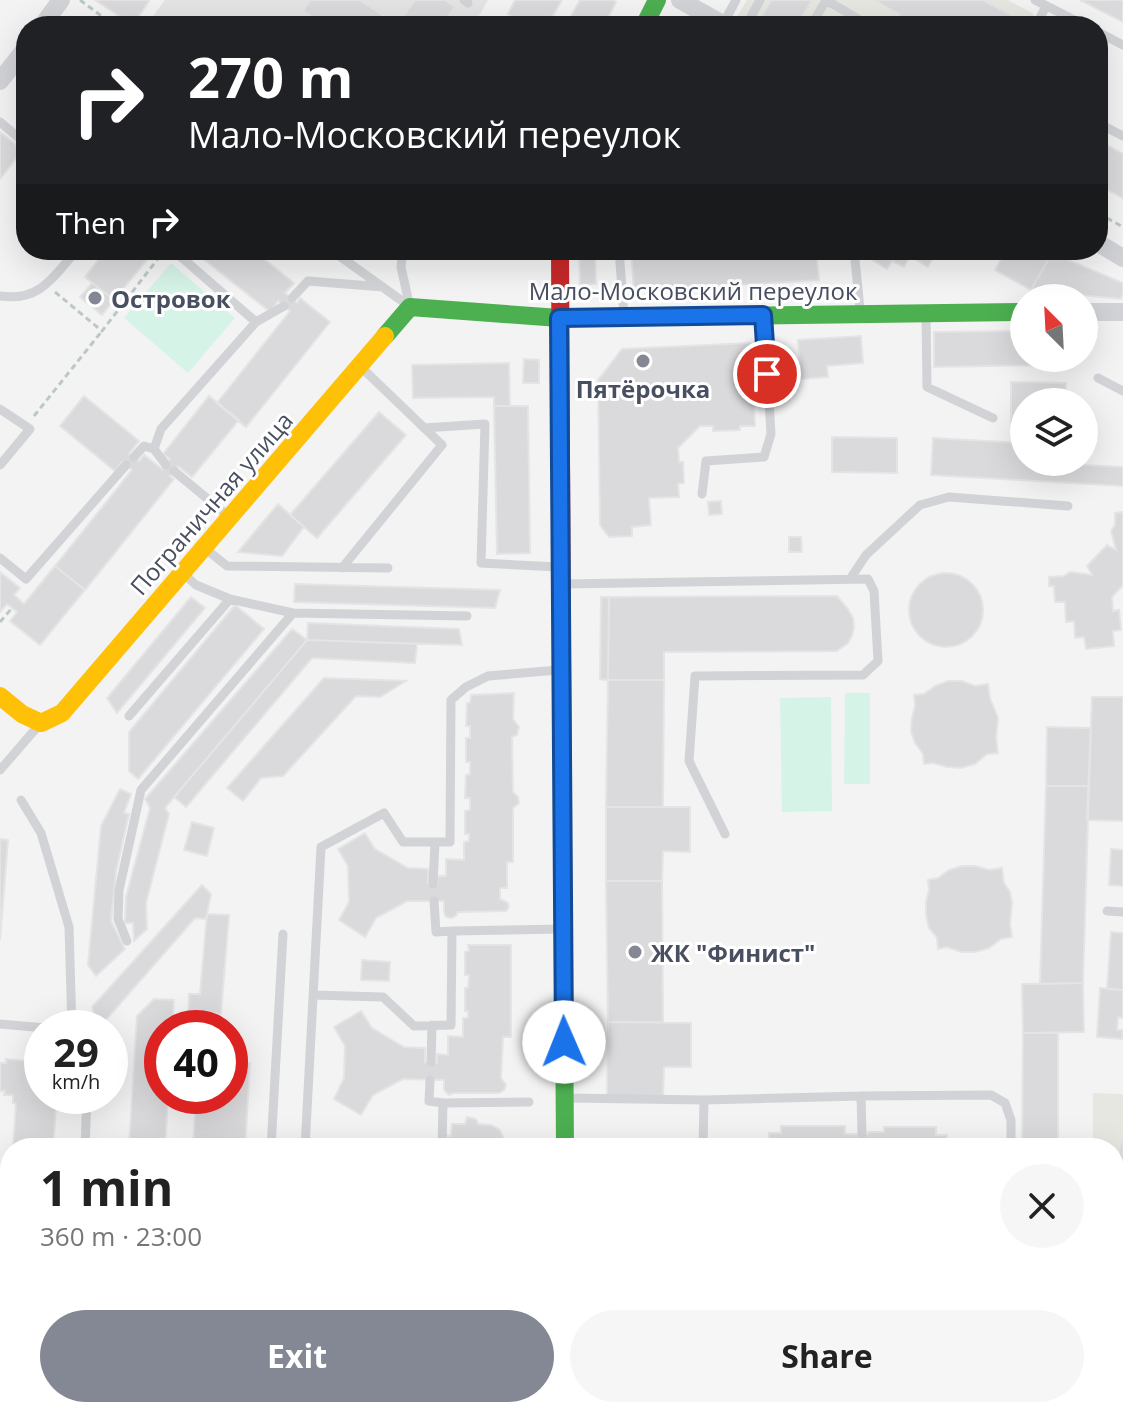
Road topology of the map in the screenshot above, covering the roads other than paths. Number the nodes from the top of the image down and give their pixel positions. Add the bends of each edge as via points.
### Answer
1 (680, 0) edge
2 (1035, 0) edge
3 (1046, 6) junction
4 (708, 16) edge
5 (817, 16) edge
6 (853, 16) edge
7 (1041, 16) edge
8 (1066, 16) edge
9 (16, 61) edge
10 (0, 81) edge
11 (0, 122) edge
12 (16, 136) edge
13 (68, 260) edge
14 (185, 260) edge
15 (345, 260) edge
16 (402, 260) edge
17 (560, 260) edge
18 (620, 260) edge
19 (855, 260) edge
20 (383, 287) junction
21 (0, 296) edge
22 (410, 307) junction
23 (926, 312) junction
24 (1010, 312) edge
25 (1098, 312) edge
26 (1123, 312) edge
27 (860, 313) junction
28 (763, 315) junction
29 (625, 317) junction
30 (559, 318) junction
31 (256, 322) junction
32 (359, 366) junction
33 (1098, 378) dead end
34 (1123, 391) edge
35 (0, 409) edge
36 (993, 418) dead end
37 (424, 428) junction
38 (154, 449) junction
39 (0, 465) edge
40 (702, 494) dead end
41 (1068, 506) dead end
42 (230, 517) junction
43 (204, 548) junction
44 (0, 558) edge
45 (342, 568) junction
46 (388, 568) dead end
47 (183, 572) junction
48 (561, 576) junction
49 (850, 579) junction
50 (230, 599) junction
51 (293, 613) junction
52 (467, 616) dead end
53 (562, 670) junction
54 (0, 696) edge
55 (129, 716) dead end
56 (41, 723) junction
57 (0, 770) edge
58 (21, 800) dead end
59 (725, 834) dead end
60 (435, 842) junction
61 (433, 884) dead end
62 (434, 901) dead end
63 (1107, 911) dead end
64 (1123, 912) edge
65 (562, 929) junction
66 (452, 931) junction
67 (283, 934) dead end
68 (127, 941) dead end
69 (313, 995) junction
70 (71, 1010) edge
71 (0, 1024) edge
72 (432, 1025) junction
73 (24, 1026) edge
74 (431, 1062) dead end
75 (430, 1080) dead end
76 (861, 1096) junction
77 (565, 1098) junction
78 (704, 1100) junction
79 (529, 1102) dead end
80 (443, 1103) junction
81 (86, 1114) edge
82 (862, 1134) dead end
83 (85, 1138) edge
84 (272, 1138) edge
85 (306, 1138) edge
86 (442, 1138) edge
87 (565, 1138) edge
88 (703, 1138) edge
89 (1011, 1138) edge

1 - 4 street
2 - 3 lane
3 - 7 lane
3 - 8 lane
5 - 6 lane via 826,0
9 - 10 street
11 - 12 lane
13 - 21 lane via 29,296
14 - 31 lane
15 - 20 lane
16 - 22 lane
17 - 30 street
18 - 29 lane
19 - 27 lane
20 - 22 lane
20 - 31 lane via 308,281 288,302
22 - 30 street, Мало-Московский переулок
22 - 32 street, Пограничная улица
23 - 24 street, Мало-Московский переулок
23 - 27 street, Мало-Московский переулок
23 - 36 lane via 927,387
25 - 26 street
27 - 28 street, Мало-Московский переулок
28 - 29 street, Мало-Московский переулок
28 - 40 lane via 771,434 764,457 706,461
29 - 30 street, Мало-Московский переулок
30 - 48 street
31 - 38 lane via 161,429
32 - 37 lane
32 - 42 street, Пограничная улица
33 - 34 lane
35 - 39 lane via 30,429
37 - 45 lane via 442,445
37 - 48 lane via 485,424 481,563
38 - 42 lane
38 - 44 lane via 144,446 26,579
41 - 49 lane via 949,497 920,505 866,555
42 - 43 street, Пограничная улица
43 - 45 lane via 227,566
43 - 47 street, Пограничная улица
45 - 46 lane
47 - 50 lane via 196,585
47 - 56 street, Пограничная улица via 62,713
48 - 49 lane
48 - 53 street
49 - 59 lane via 868,579 874,591 878,661 863,675 695,676 689,761
50 - 51 lane
50 - 55 lane
51 - 52 lane
51 - 68 lane via 141,790 119,890 118,919
53 - 60 lane via 488,676 451,700 450,842
53 - 65 street
54 - 56 street
56 - 57 lane
58 - 70 lane via 41,833 69,927
60 - 61 lane
60 - 69 lane via 403,842 384,813 321,847
62 - 66 lane via 436,932
63 - 64 lane
65 - 66 lane
65 - 77 street
66 - 72 lane via 451,1025
67 - 84 lane
69 - 72 lane via 383,997 414,1026
69 - 85 lane
71 - 73 lane
72 - 74 lane
75 - 80 lane via 429,1101
76 - 78 lane
76 - 82 lane
76 - 89 lane via 991,1095 1005,1103
77 - 78 lane
77 - 87 street
78 - 88 lane
79 - 80 lane
80 - 86 lane
81 - 83 lane

